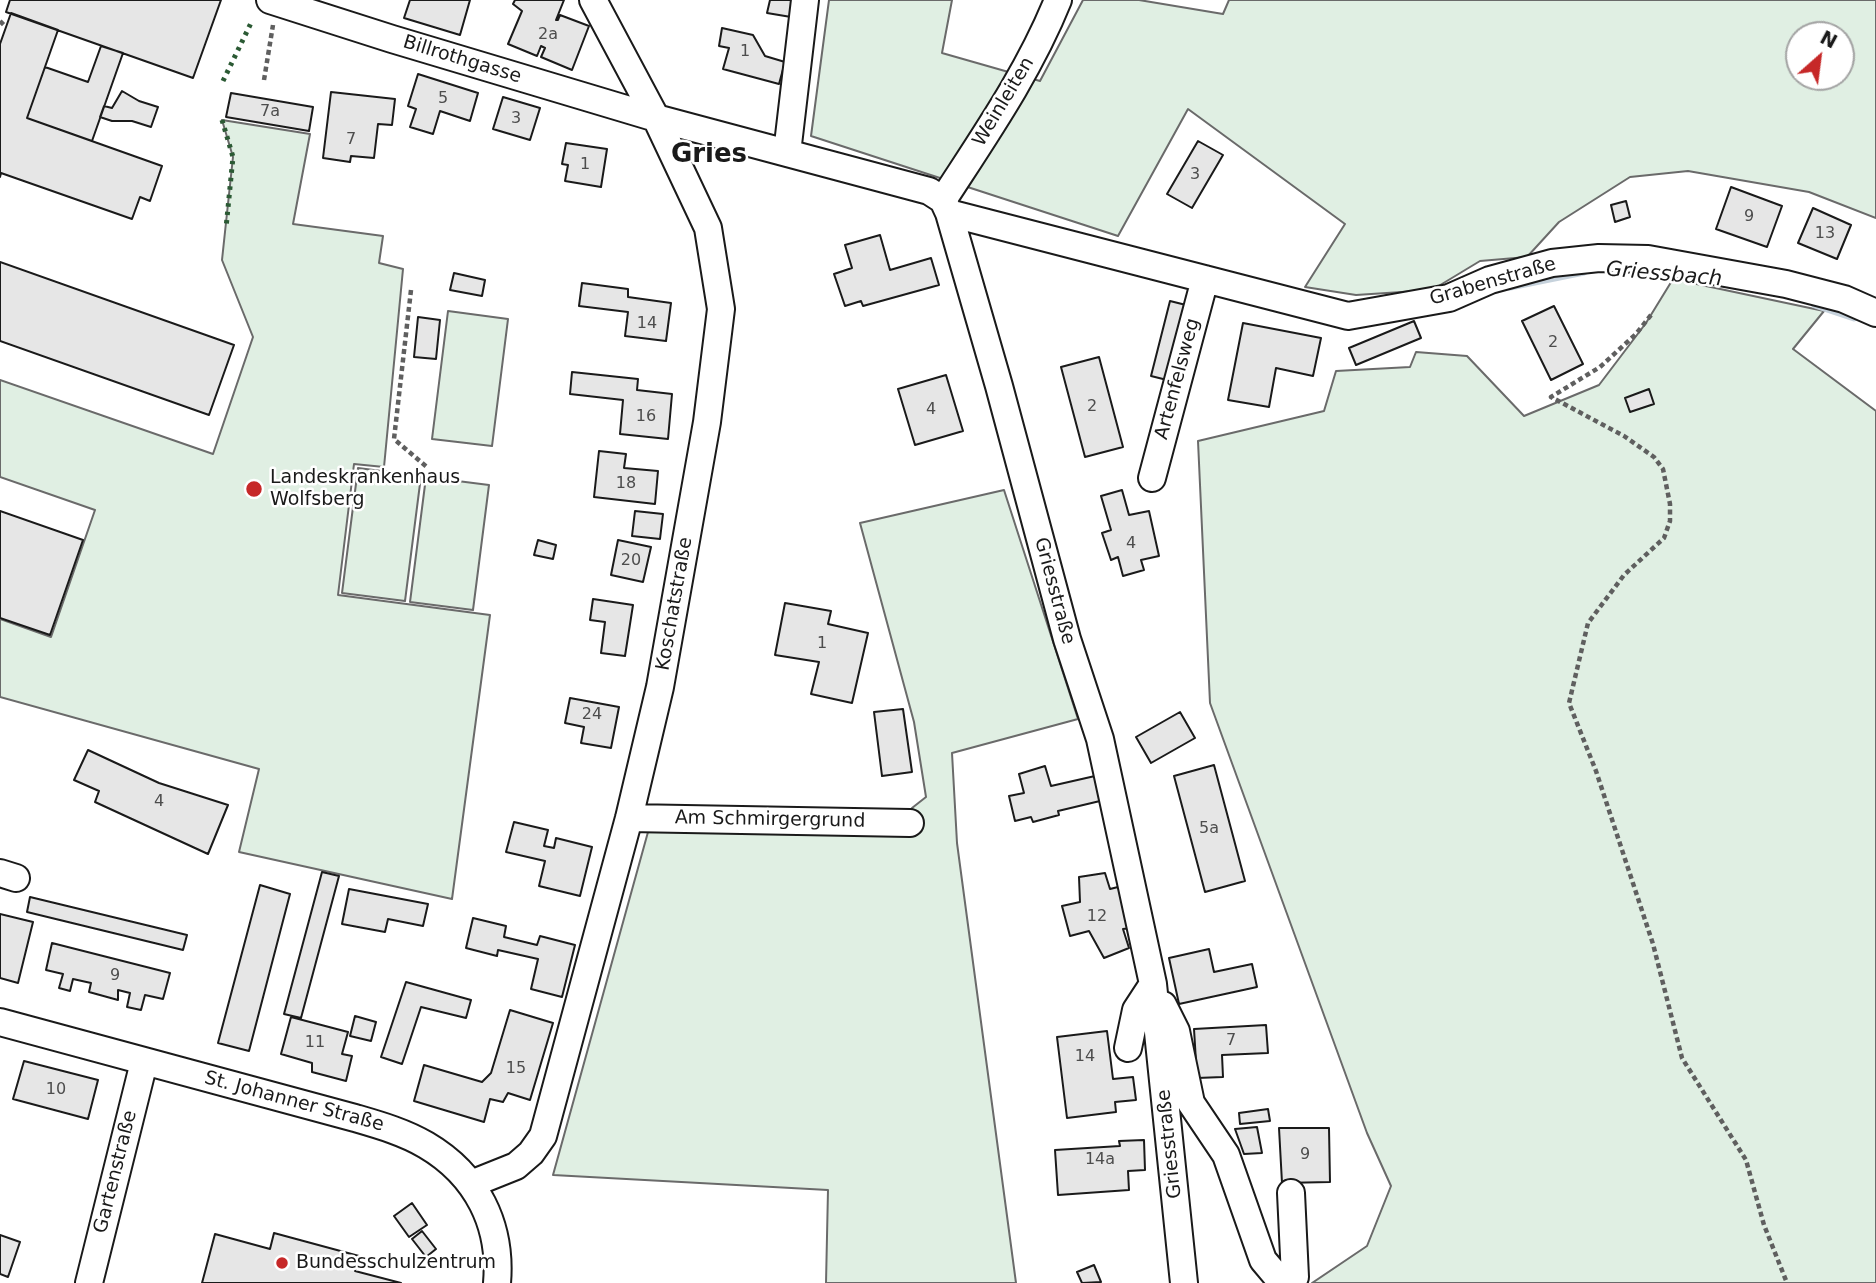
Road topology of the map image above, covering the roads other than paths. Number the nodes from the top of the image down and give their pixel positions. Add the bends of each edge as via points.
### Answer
1 (593, 0) edge
2 (805, 0) edge
3 (1058, 0) edge
4 (273, 1) edge
5 (656, 118) junction
6 (787, 153) junction
7 (946, 207) junction
8 (1205, 279) junction
9 (1876, 313) edge
10 (1152, 478) dead end
11 (629, 818) junction
12 (910, 822) dead end
13 (1153, 985) junction
14 (0, 1023) edge
15 (1128, 1048) dead end
16 (144, 1062) junction
17 (471, 1184) junction
18 (1291, 1193) dead end
19 (89, 1283) edge
20 (497, 1283) edge
21 (1184, 1283) edge

1 - 5 street, Koschatstraße
2 - 6 street
3 - 7 street, Weinleiten via 1005,106
4 - 5 street, Billrothgasse
5 - 6 street
5 - 11 street, Koschatstraße via 708,228 721,309 707,422 660,687
6 - 7 street via 929,191
7 - 8 street, Grabenstraße
7 - 13 street, Griesstraße via 1067,639 1100,739
8 - 9 street, Grabenstraße via 1349,316 1449,298 1490,280 1552,263 1648,259 1786,284 1844,299
8 - 10 street, Artenfelsweg
11 - 12 street, Am Schmirgergrund
11 - 17 street, Koschatstraße via 543,1136 516,1166
13 - 15 street via 1136,1010
13 - 18 street via 1175,1031 1191,1103 1226,1155 1263,1260 1279,1279 1295,1277
13 - 21 street, Griesstraße
14 - 16 street, St. Johanner Straße
16 - 17 street, St. Johanner Straße via 399,1131 448,1160
16 - 19 street, Gartenstraße
17 - 20 street, St. Johanner Straße via 496,1236

